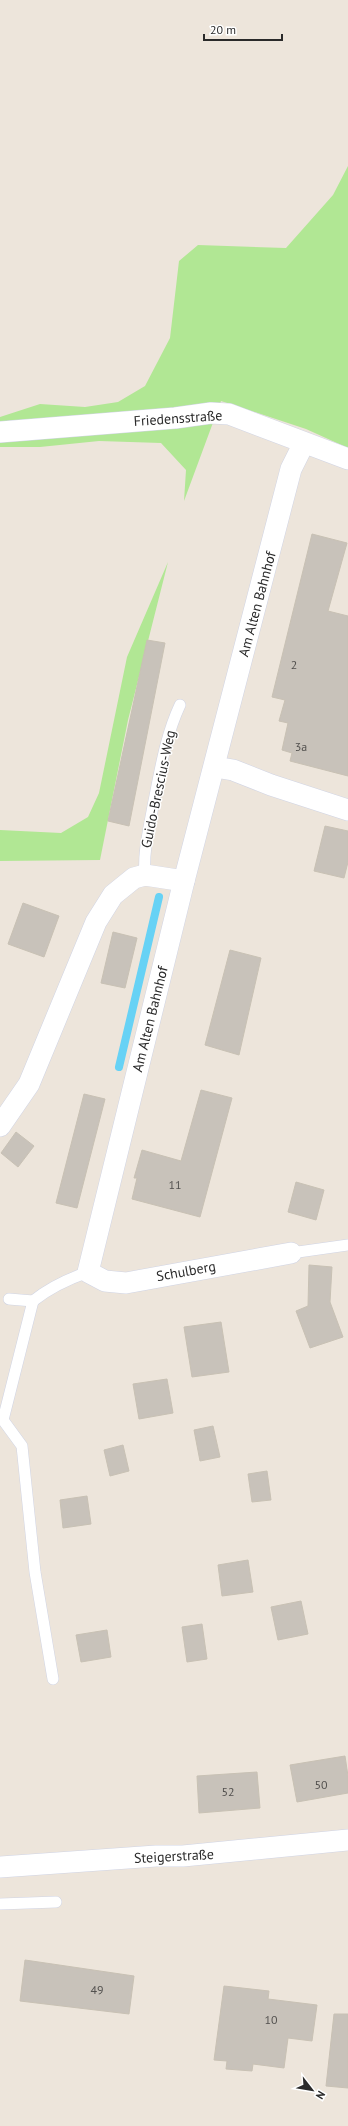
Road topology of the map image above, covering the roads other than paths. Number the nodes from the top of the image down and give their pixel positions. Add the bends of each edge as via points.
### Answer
1 (0, 432) edge
2 (304, 443) junction
3 (348, 459) edge
4 (180, 705) dead end
5 (215, 766) junction
6 (348, 810) edge
7 (145, 876) junction
8 (184, 881) junction
9 (0, 1126) edge
10 (348, 1245) edge
11 (291, 1252) joint
12 (88, 1272) junction
13 (9, 1299) dead end
14 (33, 1302) junction
15 (53, 1679) dead end
16 (348, 1840) edge
17 (0, 1867) edge
18 (56, 1902) dead end
19 (0, 1904) edge

1 - 2 street, Friedensstraße via 211,413 229,414
2 - 3 street, Friedensstraße
2 - 5 street, Am Alten Bahnhof via 291,469
4 - 7 lane, Guido-Brescius-Weg via 170,726 144,858
5 - 6 street
5 - 8 street, Am Alten Bahnhof
7 - 8 street
7 - 9 street via 134,878 113,895 96,922 29,1084
8 - 12 street, Am Alten Bahnhof
10 - 11 lane, Schulberg
11 - 12 street, Schulberg via 126,1282 105,1281
12 - 14 lane via 44,1292
13 - 14 lane
14 - 15 lane via 3,1420 22,1446 35,1572
16 - 17 street, Steigerstraße via 204,1855
18 - 19 lane

